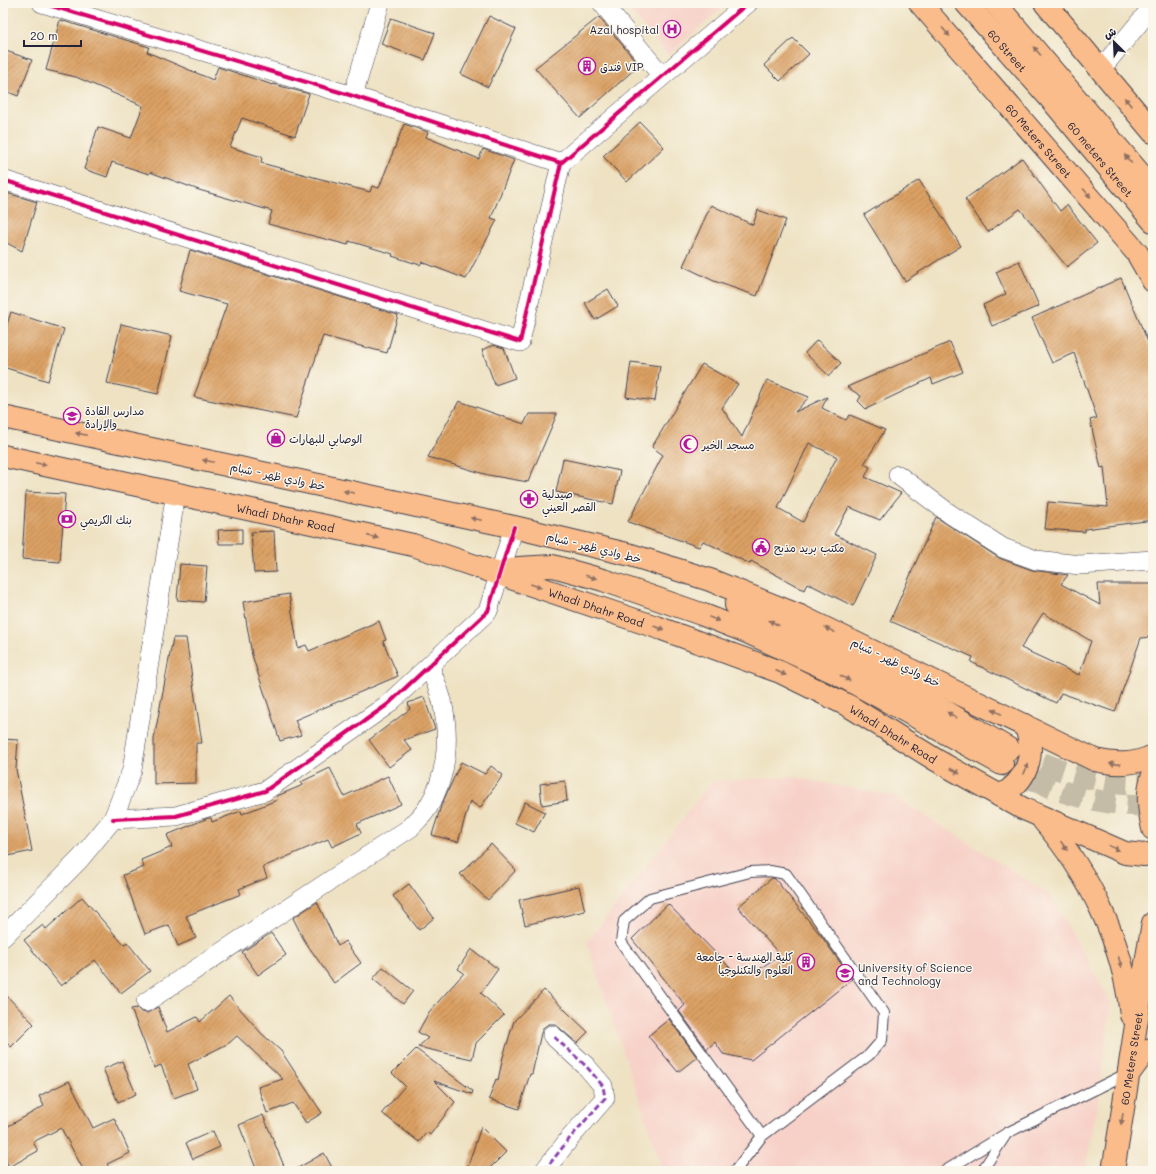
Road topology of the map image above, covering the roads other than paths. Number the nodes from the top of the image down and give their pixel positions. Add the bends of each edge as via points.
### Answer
1 (42, 3) edge
2 (380, 3) edge
3 (602, 3) edge
4 (748, 3) edge
5 (920, 3) edge
6 (966, 3) edge
7 (995, 3) edge
8 (1045, 3) edge
9 (1153, 6) edge
10 (1101, 69) junction
11 (662, 76) junction
12 (1062, 80) joint
13 (353, 96) junction
14 (1049, 97) joint
15 (1153, 132) edge
16 (561, 163) junction
17 (3, 180) edge
18 (1153, 189) edge
19 (1153, 221) edge
20 (1153, 281) edge
21 (3, 417) edge
22 (3, 456) edge
23 (898, 475) dead end
24 (176, 492) junction
25 (514, 527) junction
26 (1153, 560) edge
27 (499, 574) junction
28 (430, 666) junction
29 (1025, 726) junction
30 (1153, 756) edge
31 (1153, 775) edge
32 (1000, 796) junction
33 (1040, 816) junction
34 (113, 819) junction
35 (1153, 829) edge
36 (1153, 853) edge
37 (1153, 923) edge
38 (3, 937) edge
39 (146, 1002) dead end
40 (552, 1035) dead end
41 (1133, 1039) junction
42 (1153, 1048) edge
43 (1130, 1072) junction
44 (1007, 1133) junction
45 (762, 1136) junction
46 (544, 1171) edge
47 (736, 1171) edge
48 (945, 1171) edge
49 (982, 1171) edge
50 (1113, 1171) edge

1 - 13 street
2 - 13 street
3 - 11 street
4 - 11 street
5 -> 20 main road, 60 Meters Street via 1137,252
6 - 14 main road, 60 Street
12 -> 7 main road, 60 Street
8 - 10 main road
9 - 10 street
15 -> 10 main road
11 - 16 street
18 -> 12 main road, 60 meters Street
13 - 16 street
14 - 19 main road, 60 meters Street
16 - 17 street via 520,342
25 -> 21 main road, خط وادي ظهر - شبام
22 -> 24 main road, Whadi Dhahr Road
23 - 26 street via 950,514 1003,548 1036,560 1080,565
24 -> 27 main road, Whadi Dhahr Road via 413,545
24 - 34 street via 132,770
25 - 27 street
27 -> 25 main road via 518,568 554,566 610,582 701,614 793,652 1006,757 943,710 758,615 643,572 551,549 526,537
29 -> 25 main road, خط وادي ظهر - شبام via 800,616 710,580 631,555
27 - 28 street via 488,612
27 -> 32 main road, Whadi Dhahr Road via 780,672 849,706
28 - 34 street via 387,705 265,791 176,816
28 - 39 street via 442,701 446,766 428,808 410,828
30 -> 29 main road, خط وادي ظهر - شبام via 1134,763 1095,760
32 -> 29 main road via 1017,784 1028,766 1030,745
31 - 35 main road via 1149,797
32 - 33 main road, Whadi Dhahr Road
33 -> 36 main road, Whadi Dhahr Road via 1125,853
33 -> 41 main road via 1077,864 1106,919 1125,978
34 - 38 street via 80,859
37 - 41 main road, 60 Meters Street
40 - 46 street via 586,1066 603,1086 605,1098
41 - 43 main road, 60 Meters Street
42 - 43 main road via 1141,1057
43 - 44 lane
43 -> 50 main road, 60 Meters Street
44 - 48 lane
44 - 49 lane
45 - 45 lane via 621,942 624,920 650,898 750,872 770,871 786,874 884,1013 882,1040 869,1055
45 - 47 lane

